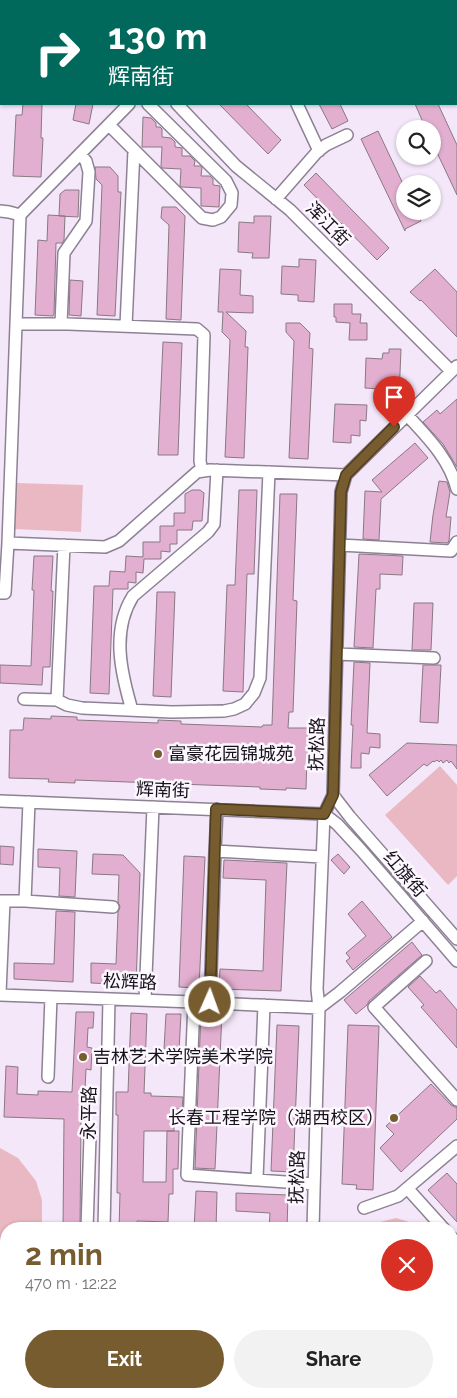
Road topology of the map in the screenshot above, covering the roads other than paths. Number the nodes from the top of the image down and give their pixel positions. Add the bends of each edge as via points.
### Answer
1 (128, 105) edge
2 (149, 105) edge
3 (178, 105) edge
4 (297, 105) edge
5 (109, 125) junction
6 (347, 135) dead end
7 (134, 150) junction
8 (319, 151) junction
9 (80, 154) junction
10 (276, 199) junction
11 (0, 212) edge
12 (20, 215) junction
13 (16, 324) junction
14 (61, 324) junction
15 (126, 326) junction
16 (454, 368) edge
17 (407, 415) junction
18 (5, 462) edge
19 (217, 470) junction
20 (202, 471) junction
21 (269, 472) junction
22 (346, 475) junction
23 (457, 489) edge
24 (457, 542) edge
25 (8, 543) junction
26 (64, 545) junction
27 (340, 545) junction
28 (0, 593) edge
29 (337, 654) junction
30 (434, 658) dead end
31 (24, 699) dead end
32 (57, 700) junction
33 (132, 710) junction
34 (333, 795) junction
35 (0, 801) edge
36 (28, 802) junction
37 (153, 807) junction
38 (216, 809) junction
39 (324, 814) junction
40 (215, 851) junction
41 (322, 857) junction
42 (2, 901) edge
43 (25, 901) junction
44 (113, 906) dead end
45 (423, 921) junction
46 (457, 939) edge
47 (426, 961) dead end
48 (457, 961) edge
49 (0, 994) edge
50 (51, 997) junction
51 (109, 999) junction
52 (145, 1000) junction
53 (194, 1002) junction
54 (210, 1002) junction
55 (264, 1005) junction
56 (319, 1008) junction
57 (48, 1076) dead end
58 (457, 1100) edge
59 (90, 1136) dead end
60 (457, 1146) edge
61 (257, 1179) junction
62 (314, 1184) junction
63 (408, 1189) junction
64 (364, 1208) dead end
65 (87, 1222) edge
66 (104, 1222) edge
67 (313, 1222) edge
68 (438, 1222) edge

1 - 5 street
2 - 7 street via 226,181 232,193 231,205 221,217 212,220 202,218
3 - 10 street, 浑江街 via 236,166
4 - 8 street
5 - 7 street
5 - 9 street
6 - 8 street
7 - 15 street
8 - 10 street
9 - 12 street
9 - 14 street via 89,172 86,222 64,253
10 - 16 street, 浑江街
11 - 12 street
12 - 13 street
13 - 14 street
13 - 18 street
14 - 15 street
15 - 20 street via 198,329 204,335
16 - 17 street
17 - 22 street
17 - 23 street via 440,451 454,475
18 - 25 street
19 - 20 street
19 - 21 street
19 - 33 street via 214,524 133,596 126,608 120,650
20 - 26 street via 119,541 105,546
21 - 22 street
21 - 33 street via 260,678 254,693 245,704 224,711
22 - 27 street, 抚松路 via 341,492
24 - 27 street via 451,551
25 - 26 street
25 - 28 street via 5,594
26 - 32 street
27 - 29 street, 抚松路
29 - 30 street
29 - 34 street, 抚松路
31 - 32 street
32 - 33 street via 67,706 82,708
34 - 39 street, 抚松路
34 - 46 street, 红旗街
35 - 36 street, 辉南街
36 - 37 street, 辉南街
36 - 43 street
37 - 38 street, 辉南街
37 - 52 street
38 - 39 street, 辉南街
38 - 40 street
39 - 41 street, 抚松路
39 - 45 street, 红旗街 via 337,824
40 - 41 street
40 - 54 street
41 - 56 street, 抚松路
42 - 43 street
42 - 49 street
43 - 44 street
45 - 48 street, 红旗街
45 - 56 street
47 - 58 street via 374,1007
49 - 50 street, 松辉路
50 - 51 street, 松辉路
50 - 57 street
51 - 52 street, 松辉路
51 - 66 street, 永平路
52 - 53 street, 松辉路
53 - 54 street, 松辉路
53 - 61 street via 187,1175
54 - 55 street, 松辉路
55 - 56 street, 松辉路
55 - 61 street
56 - 62 street, 抚松路
59 - 65 street
60 - 63 street
61 - 62 street
62 - 67 street, 抚松路
63 - 64 street
63 - 68 street

